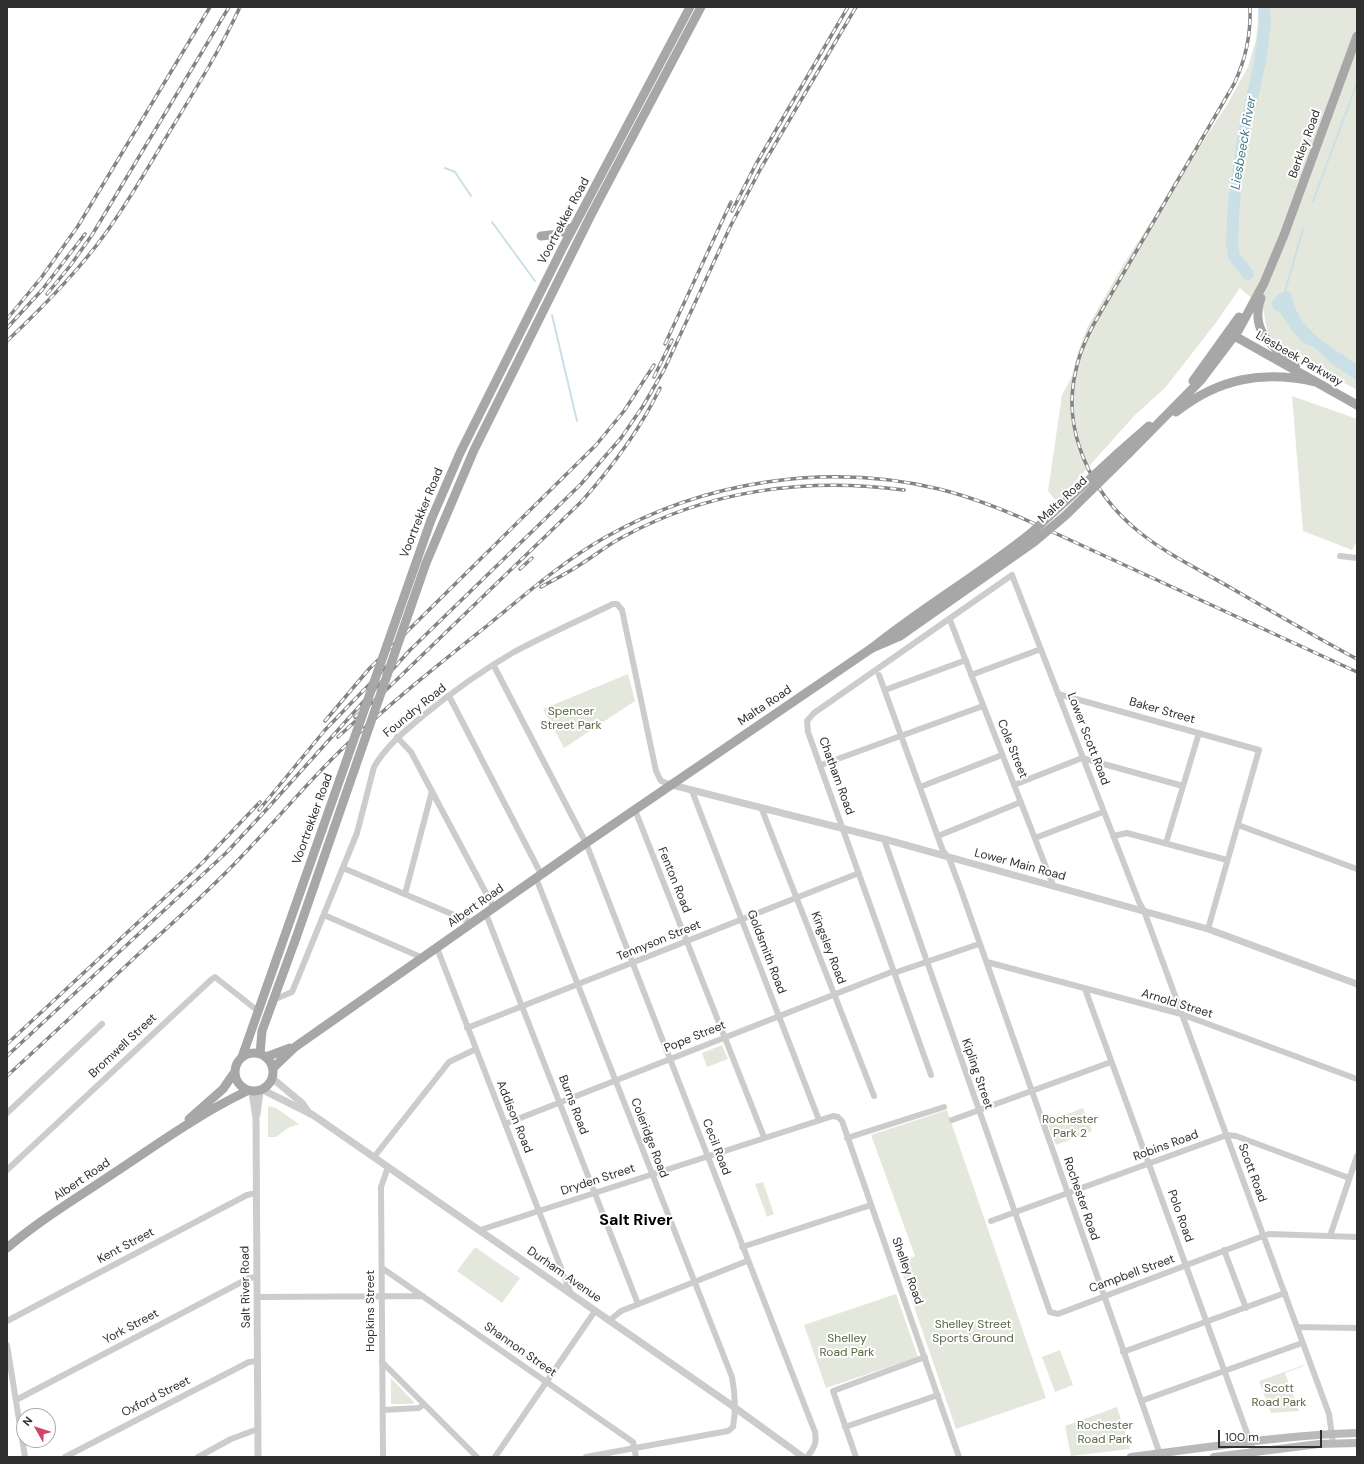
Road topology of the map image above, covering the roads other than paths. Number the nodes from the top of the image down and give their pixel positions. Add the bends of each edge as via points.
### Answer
1 (690, 7) edge
2 (701, 7) edge
3 (1357, 36) edge
4 (640, 112) junction
5 (607, 174) junction
6 (573, 227) junction
7 (541, 236) dead end
8 (1273, 260) junction
9 (1264, 283) junction
10 (1234, 332) junction
11 (1296, 365) junction
12 (1316, 382) junction
13 (1357, 400) edge
14 (1357, 405) edge
15 (1144, 439) junction
16 (1340, 556) dead end
17 (1357, 558) edge
18 (1012, 575) joint
19 (950, 620) junction
20 (872, 648) junction
21 (1041, 649) junction
22 (966, 660) junction
23 (494, 666) junction
24 (879, 675) dead end
25 (972, 675) junction
26 (885, 690) junction
27 (1058, 694) junction
28 (449, 696) junction
29 (983, 706) junction
30 (1199, 733) junction
31 (901, 736) junction
32 (397, 737) junction
33 (1002, 755) junction
34 (1082, 758) junction
35 (821, 765) junction
36 (672, 785) junction
37 (1014, 785) junction
38 (1183, 786) junction
39 (920, 787) junction
40 (432, 791) junction
41 (692, 791) junction
42 (1021, 802) junction
43 (761, 808) junction
44 (635, 810) junction
45 (1103, 812) junction
46 (1238, 825) junction
47 (843, 829) junction
48 (938, 836) junction
49 (1113, 836) junction
50 (1035, 838) junction
51 (884, 839) junction
52 (586, 843) junction
53 (1166, 843) junction
54 (949, 858) junction
55 (1227, 860) junction
56 (343, 868) junction
57 (1357, 869) edge
58 (859, 873) junction
59 (539, 876) junction
60 (1053, 885) junction
61 (405, 894) junction
62 (797, 898) junction
63 (494, 908) junction
64 (1144, 911) junction
65 (486, 914) junction
66 (324, 915) junction
67 (742, 920) junction
68 (473, 923) junction
69 (1208, 928) junction
70 (687, 942) junction
71 (980, 944) junction
72 (437, 948) junction
73 (423, 958) junction
74 (926, 962) junction
75 (986, 962) junction
76 (632, 963) junction
77 (894, 972) junction
78 (1357, 984) edge
79 (578, 985) junction
80 (1085, 988) junction
81 (834, 994) junction
82 (273, 1000) junction
83 (522, 1006) junction
84 (258, 1011) junction
85 (1182, 1014) junction
86 (779, 1016) junction
87 (102, 1024) dead end
88 (468, 1028) junction
89 (724, 1037) junction
90 (295, 1047) junction
91 (476, 1049) junction
92 (263, 1056) junction
93 (242, 1057) junction
94 (670, 1059) junction
95 (1111, 1062) junction
96 (273, 1068) junction
97 (234, 1073) junction
98 (931, 1075) dead end
99 (272, 1078) junction
100 (1357, 1079) edge
101 (615, 1080) junction
102 (255, 1091) junction
103 (1032, 1091) junction
104 (874, 1096) dead end
105 (560, 1102) junction
106 (944, 1107) dead end
107 (978, 1110) junction
108 (7, 1113) edge
109 (310, 1114) junction
110 (838, 1117) joint
111 (819, 1120) junction
112 (952, 1120) dead end
113 (505, 1124) junction
114 (172, 1134) junction
115 (1226, 1135) junction
116 (764, 1138) junction
117 (847, 1138) junction
118 (708, 1156) junction
119 (1357, 1156) edge
120 (374, 1157) junction
121 (1148, 1164) junction
122 (388, 1167) junction
123 (7, 1170) edge
124 (651, 1174) junction
125 (1349, 1178) junction
126 (256, 1193) junction
127 (595, 1193) junction
128 (1067, 1194) junction
129 (871, 1205) junction
130 (540, 1211) junction
131 (1014, 1213) junction
132 (991, 1221) dead end
133 (480, 1230) junction
134 (1263, 1236) junction
135 (1330, 1236) junction
136 (1357, 1237) edge
137 (742, 1247) junction
138 (7, 1248) edge
139 (1224, 1250) junction
140 (747, 1261) junction
141 (1186, 1265) junction
142 (382, 1268) junction
143 (257, 1277) junction
144 (694, 1282) junction
145 (1286, 1293) junction
146 (571, 1294) junction
147 (382, 1296) junction
148 (423, 1296) junction
149 (1103, 1296) junction
150 (257, 1297) junction
151 (638, 1304) junction
152 (1246, 1308) junction
153 (595, 1311) junction
154 (1052, 1314) joint
155 (7, 1321) edge
156 (609, 1321) junction
157 (1207, 1322) junction
158 (1296, 1327) junction
159 (1357, 1328) edge
160 (1302, 1343) junction
161 (7, 1345) edge
162 (1123, 1352) junction
163 (925, 1357) junction
164 (258, 1361) junction
165 (382, 1362) junction
166 (1225, 1370) junction
167 (546, 1382) junction
168 (938, 1395) junction
169 (16, 1400) junction
170 (1141, 1401) junction
171 (424, 1404) junction
172 (734, 1407) junction
173 (383, 1410) junction
174 (845, 1427) junction
175 (258, 1429) junction
176 (1357, 1433) edge
177 (1333, 1434) junction
178 (1251, 1442) junction
179 (1333, 1443) junction
180 (1357, 1443) edge
181 (635, 1448) junction
182 (1254, 1452) junction
183 (1179, 1454) edge
184 (1160, 1455) edge
185 (25, 1457) edge
186 (65, 1457) edge
187 (198, 1457) edge
188 (258, 1457) edge
189 (383, 1457) edge
190 (477, 1457) edge
191 (495, 1457) edge
192 (586, 1457) edge
193 (636, 1457) edge
194 (803, 1457) edge
195 (807, 1457) edge
196 (856, 1457) edge
197 (959, 1457) edge
198 (1131, 1457) edge
199 (1214, 1457) edge

1 - 4 main road, Voortrekker Road
2 - 4 main road, Voortrekker Road
3 - 8 main road, Berkley Road via 1294,210
4 - 5 main road, Voortrekker Road
5 - 6 main road, Voortrekker Road
5 - 82 main road, Voortrekker Road, bridge via 474,450 439,530
6 - 7 main road via 558,234
6 - 84 main road, Voortrekker Road, bridge via 460,453 431,520
8 - 9 main road, Berkley Road
8 - 10 main road, Berkley Road
9 - 10 main road, Berkley Road
9 - 11 main road via 1257,311 1261,330 1269,343
10 - 11 main road, Liesbeek Parkway
10 - 12 main road, Liesbeek Parkway
10 - 15 main road, Malta Road via 1201,380
10 - 20 main road, Malta Road, bridge via 1186,388 1041,525 1009,551
11 - 13 main road, Liesbeek Parkway
12 - 14 main road, Liesbeek Parkway
12 - 15 main road via 1270,376 1230,383 1183,406
15 - 20 main road, Malta Road, bridge via 1066,515 1034,542 900,636
16 - 17 street
18 - 19 street, Chatham Road
18 - 21 street, Lower Scott Road
19 - 22 street, Cole Street
19 - 35 street, Chatham Road via 809,717 807,727
20 - 36 main road, Malta Road
21 - 25 street
21 - 27 street, Lower Scott Road
22 - 25 street, Cole Street
22 - 26 street
23 - 28 street, Foundry Road
23 - 36 street, Foundry Road via 514,653 617,604 621,608 656,771 661,781
23 - 52 street, Cecil Road
24 - 26 street, Rochester Road
25 - 29 street, Cole Street
26 - 31 street, Rochester Road
27 - 30 street, Baker Street
27 - 34 street, Lower Scott Road
28 - 32 street, Foundry Road
28 - 59 street, Coleridge Road
29 - 31 street
29 - 33 street, Cole Street
30 - 38 street
30 - 46 street, Baker Street via 1259,750
31 - 35 street
31 - 39 street, Rochester Road
32 - 40 street via 411,752
32 - 56 street, Foundry Road via 374,767 358,833
33 - 37 street, Cole Street
33 - 39 street
34 - 37 street
34 - 38 street
34 - 45 street, Lower Scott Road
35 - 47 street, Chatham Road
36 - 41 street, Lower Main Road
36 - 44 main road, Albert Road
37 - 42 street, Cole Street
38 - 53 street
39 - 48 street, Rochester Road
40 - 61 street
40 - 63 street
41 - 43 street, Lower Main Road
41 - 67 street, Goldsmith Road
42 - 48 street
42 - 50 street, Cole Street
43 - 47 street, Lower Main Road
43 - 62 street, Kingsley Road
44 - 52 main road, Albert Road
44 - 70 street, Fenton Road
45 - 49 street, Lower Scott Road
45 - 50 street
46 - 55 street
46 - 57 street
47 - 51 street, Lower Main Road
47 - 58 street, Chatham Road
48 - 54 street, Rochester Road via 943,851
49 - 53 street via 1127,833
49 - 64 street, Lower Scott Road via 1138,902
50 - 60 street, Cole Street
51 - 54 street, Lower Main Road
51 - 74 street, Kipling Street
52 - 59 main road, Albert Road
52 - 76 street, Cecil Road
53 - 55 street
54 - 60 street, Lower Main Road
54 - 71 street, Rochester Road
55 - 69 street
56 - 61 street
56 - 66 street, Foundry Road
58 - 62 street, Tennyson Street
58 - 77 street, Chatham Road
59 - 63 main road, Albert Road
59 - 79 street, Coleridge Road
60 - 64 street, Lower Main Road
61 - 68 street
62 - 67 street, Tennyson Street
62 - 81 street, Kingsley Road
63 - 65 main road, Albert Road
64 - 69 street, Lower Main Road
64 - 85 street, Scott Road
65 - 68 main road, Albert Road
65 - 83 street, Burns Road
66 - 73 street
66 - 82 street, Foundry Road via 292,992
67 - 70 street, Tennyson Street
67 - 86 street, Goldsmith Road
68 - 72 main road, Albert Road
69 - 78 street, Lower Main Road
70 - 76 street, Tennyson Street
70 - 89 street, Fenton Road
71 - 74 street, Pope Street
71 - 75 street, Rochester Road
72 - 73 main road, Albert Road
72 - 88 street, Addison Road
73 - 90 main road, Albert Road
74 - 77 street, Pope Street
74 - 107 street, Kipling Street
75 - 80 street, Arnold Street
75 - 103 street, Rochester Road
76 - 79 street, Tennyson Street
76 - 94 street, Cecil Road
77 - 81 street, Pope Street
77 - 98 street, Chatham Road
79 - 83 street, Tennyson Street
79 - 101 street, Coleridge Road
80 - 85 street, Arnold Street
80 - 95 street, Polo Road
81 - 86 street, Pope Street
81 - 104 street, Kingsley Road
82 - 92 main road, Voortrekker Road via 260,1040
83 - 88 street, Tennyson Street
83 - 105 street, Burns Road
84 - 93 main road, Voortrekker Road
84 - 123 street, Bromwell Street via 215,978 212,979
85 - 100 street, Arnold Street
85 - 115 street, Scott Road
86 - 89 street, Pope Street
86 - 111 street, Goldsmith Road
87 - 108 street
88 - 91 street, Addison Road
89 - 94 street, Pope Street
89 - 116 street, Fenton Road
90 - 92 main road, Albert Road
90 - 96 main road, Albert Road
91 - 113 street, Addison Road
91 - 120 street via 449,1062
92 - 93 main road via 254,1053
92 - 96 main road
93 - 97 main road
94 - 101 street, Pope Street
94 - 118 street, Cecil Road
95 - 103 street
95 - 121 street, Polo Road
96 - 99 main road
97 - 102 main road via 238,1084
97 - 114 main road, Albert Road via 223,1089
99 - 102 main road via 269,1085
99 - 109 street, Durham Avenue via 302,1103
101 - 105 street, Pope Street
101 - 124 street, Coleridge Road
102 - 109 street, Durham Avenue
102 - 114 main road, Albert Road via 230,1099
102 - 126 street, Salt River Road via 259,1109 256,1118
103 - 107 street
103 - 128 street, Rochester Road
105 - 113 street, Pope Street
105 - 127 street, Burns Road
106 - 117 street
107 - 112 street
107 - 131 street, Kipling Street
109 - 120 street, Durham Avenue
110 - 111 street, Dryden Street
110 - 117 street, Shelley Road
111 - 116 street, Dryden Street
113 - 130 street, Addison Road
114 - 138 main road, Albert Road via 61,1208
115 - 121 street, Robins Road
115 - 125 street via 1236,1136
115 - 134 street, Scott Road
116 - 118 street, Dryden Street
117 - 129 street, Shelley Road
118 - 124 street, Dryden Street
118 - 137 street, Cecil Road
119 - 125 street
120 - 122 street, Durham Avenue
121 - 128 street, Robins Road
121 - 141 street, Polo Road
122 - 133 street, Durham Avenue
122 - 142 street, Hopkins Street via 381,1188
124 - 127 street, Dryden Street
124 - 144 street, Coleridge Road
125 - 135 street
126 - 143 street, Salt River Road
126 - 155 street, Kent Street
127 - 130 street, Dryden Street
127 - 151 street, Burns Road
128 - 131 street, Robins Road
128 - 149 street, Rochester Road
129 - 137 street
129 - 163 street, Shelley Road
130 - 133 street, Dryden Street
130 - 146 street, Addison Road
131 - 132 street, Robins Road
131 - 154 street, Kipling Street
133 - 146 street, Durham Avenue
134 - 135 street, Campbell Street
134 - 139 street, Campbell Street
134 - 145 street, Scott Road
135 - 136 street, Campbell Street
137 - 140 street, Cecil Road
139 - 141 street, Campbell Street
139 - 152 street
140 - 144 street
140 - 195 street, Cecil Road via 815,1432 817,1441
141 - 149 street, Campbell Street
141 - 157 street, Polo Road
142 - 147 street, Hopkins Street
142 - 148 street, Shannon Street
143 - 150 street, Salt River Road
143 - 169 street, York Street via 249,1278
144 - 151 street
144 - 172 street, Coleridge Road via 732,1377
145 - 152 street
145 - 158 street, Scott Road
146 - 153 street, Durham Avenue
147 - 148 street
147 - 150 street
147 - 165 street, Hopkins Street
148 - 167 street, Shannon Street
149 - 154 street, Campbell Street
149 - 162 street, Rochester Road
150 - 164 street, Salt River Road
151 - 156 street via 621,1311
152 - 157 street
153 - 156 street, Durham Avenue
153 - 167 street
156 - 172 street, Durham Avenue
157 - 162 street
157 - 166 street, Polo Road
158 - 159 street
158 - 160 street, Scott Road
160 - 166 street
160 - 177 street, Scott Road via 1329,1414
161 - 169 street
162 - 170 street, Rochester Road
163 - 168 street, Shelley Road
163 - 174 street via 833,1391
164 - 175 street, Salt River Road
164 - 186 street, Oxford Street via 249,1362
165 - 171 street
165 - 173 street, Hopkins Street
166 - 170 street
166 - 178 street, Polo Road
167 - 181 street, Shannon Street via 633,1442
167 - 191 street
168 - 174 street
168 - 197 street, Shelley Road
169 - 185 street
170 - 184 street, Rochester Road
171 - 173 street via 419,1408
171 - 190 street
172 - 181 street, Coleridge Road via 733,1427 728,1431
172 - 194 street, Durham Avenue
173 - 189 street, Hopkins Street
174 - 196 street
175 - 187 street via 242,1434
175 - 188 street, Salt River Road
176 - 177 main road
177 - 178 main road
177 - 179 street, Scott Road
178 - 182 street, Polo Road
178 - 183 main road
179 - 180 main road
179 - 182 main road
181 - 192 street, Coleridge Road
181 - 193 street
182 - 199 main road
183 - 184 main road
184 - 198 main road

